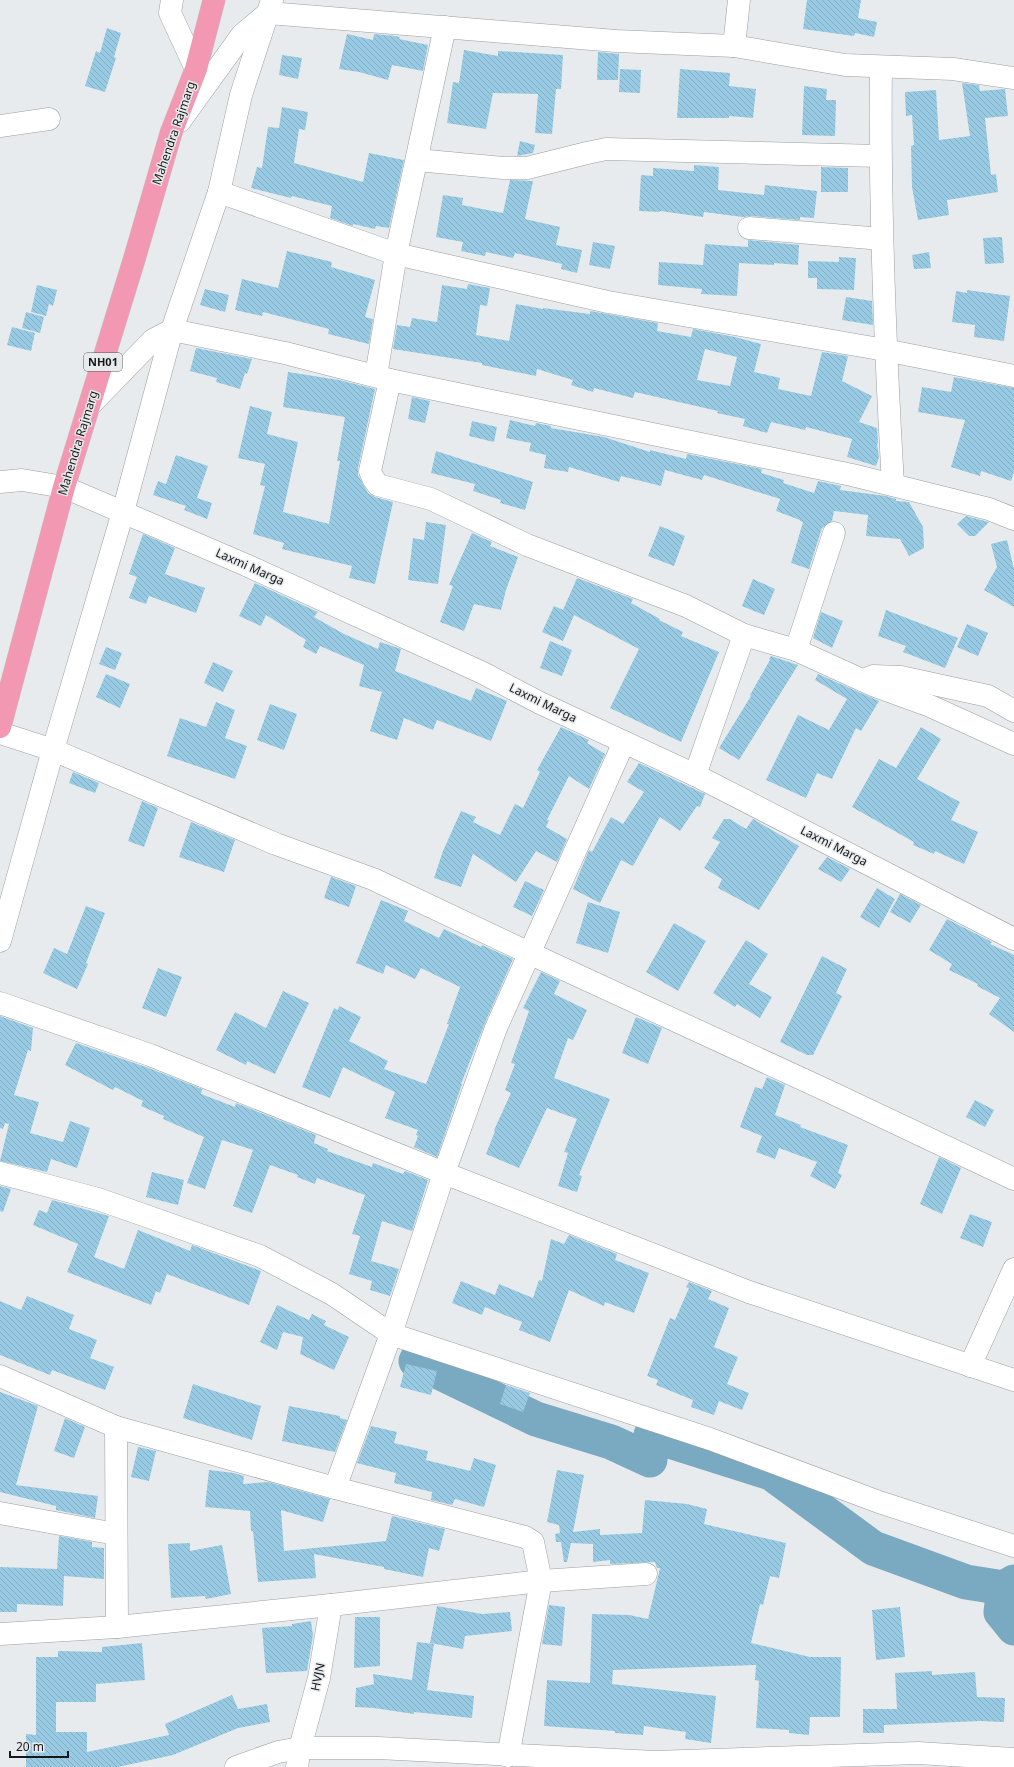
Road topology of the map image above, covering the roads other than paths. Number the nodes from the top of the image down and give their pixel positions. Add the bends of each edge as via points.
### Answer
1 (172, 0) edge
2 (214, 0) edge
3 (739, 0) edge
4 (270, 6) edge
5 (446, 27) junction
6 (734, 46) junction
7 (880, 66) junction
8 (196, 70) junction
9 (1014, 78) edge
10 (49, 119) dead end
11 (0, 126) edge
12 (171, 133) junction
13 (879, 156) junction
14 (417, 160) junction
15 (219, 192) junction
16 (749, 228) dead end
17 (882, 239) junction
18 (396, 254) junction
19 (172, 330) junction
20 (885, 350) junction
21 (1014, 376) edge
22 (383, 378) junction
23 (91, 404) junction
24 (0, 482) edge
25 (893, 485) junction
26 (64, 487) junction
27 (123, 512) junction
28 (1014, 519) edge
29 (834, 532) dead end
30 (744, 635) junction
31 (796, 650) junction
32 (863, 681) junction
33 (1014, 711) edge
34 (0, 727) edge
35 (0, 733) edge
36 (624, 742) junction
37 (1014, 744) edge
38 (53, 750) junction
39 (695, 775) junction
40 (1014, 938) edge
41 (0, 941) edge
42 (529, 954) junction
43 (0, 1003) edge
44 (0, 1173) edge
45 (444, 1173) junction
46 (1014, 1180) edge
47 (1014, 1269) edge
48 (391, 1334) junction
49 (970, 1366) junction
50 (0, 1376) edge
51 (1014, 1380) edge
52 (116, 1427) junction
53 (335, 1488) junction
54 (0, 1513) edge
55 (116, 1534) junction
56 (1014, 1546) edge
57 (646, 1574) dead end
58 (541, 1581) junction
59 (331, 1605) junction
60 (117, 1627) junction
61 (0, 1634) edge
62 (508, 1756) junction
63 (298, 1758) edge
64 (1013, 1761) edge
65 (236, 1767) edge

1 - 8 street via 170,14
2 - 8 highway, Mahendra Rajmarg / NH01
3 - 6 street
4 - 5 street
4 - 12 street via 242,35
4 - 15 street via 241,95
5 - 6 street via 616,41
5 - 14 street
6 - 7 street via 845,65
7 - 9 street via 953,69
7 - 13 street
8 - 12 highway, Mahendra Rajmarg / NH01
10 - 11 street
12 - 23 highway, Mahendra Rajmarg / NH01
13 - 14 street via 606,149 527,168
13 - 17 street
14 - 18 street
15 - 18 street
15 - 19 street
16 - 17 street
17 - 20 street
18 - 20 street via 608,302
18 - 22 street
19 - 22 street
19 - 23 street via 153,340
19 - 27 street
20 - 21 street
20 - 25 street
22 - 25 street
22 - 30 street via 370,471 378,485 431,499 527,545 686,606
23 - 26 highway, Mahendra Rajmarg / NH01
24 - 26 street, Laxmi Marga via 22,480
25 - 28 street via 989,509
26 - 27 street, Laxmi Marga
26 - 34 highway, Mahendra Rajmarg / NH01
27 - 36 street, Laxmi Marga via 254,568 468,666
27 - 38 street
29 - 31 street
30 - 31 street
30 - 39 street
31 - 32 street
32 - 33 street via 873,676 900,677 988,696
32 - 37 street via 930,706
35 - 38 street
36 - 39 street, Laxmi Marga
36 - 42 street
38 - 41 street
38 - 42 street via 276,844 373,879
39 - 40 street, Laxmi Marga
42 - 45 street via 496,1028
42 - 46 street via 828,1091
43 - 45 street via 150,1055
44 - 48 street via 98,1199 260,1256 332,1294
45 - 48 street
45 - 49 street via 749,1292
47 - 49 street
48 - 53 street
48 - 56 street via 710,1439 879,1502
49 - 51 street
50 - 52 street
52 - 53 street
52 - 55 street
53 - 58 street via 525,1537 533,1542
54 - 55 street
55 - 60 street
57 - 58 street
58 - 59 street
58 - 62 street
59 - 60 street
59 - 63 street, HVJN via 319,1678
60 - 61 street
62 - 63 street via 378,1748
62 - 64 street via 655,1762 918,1753
63 - 65 street via 278,1752

